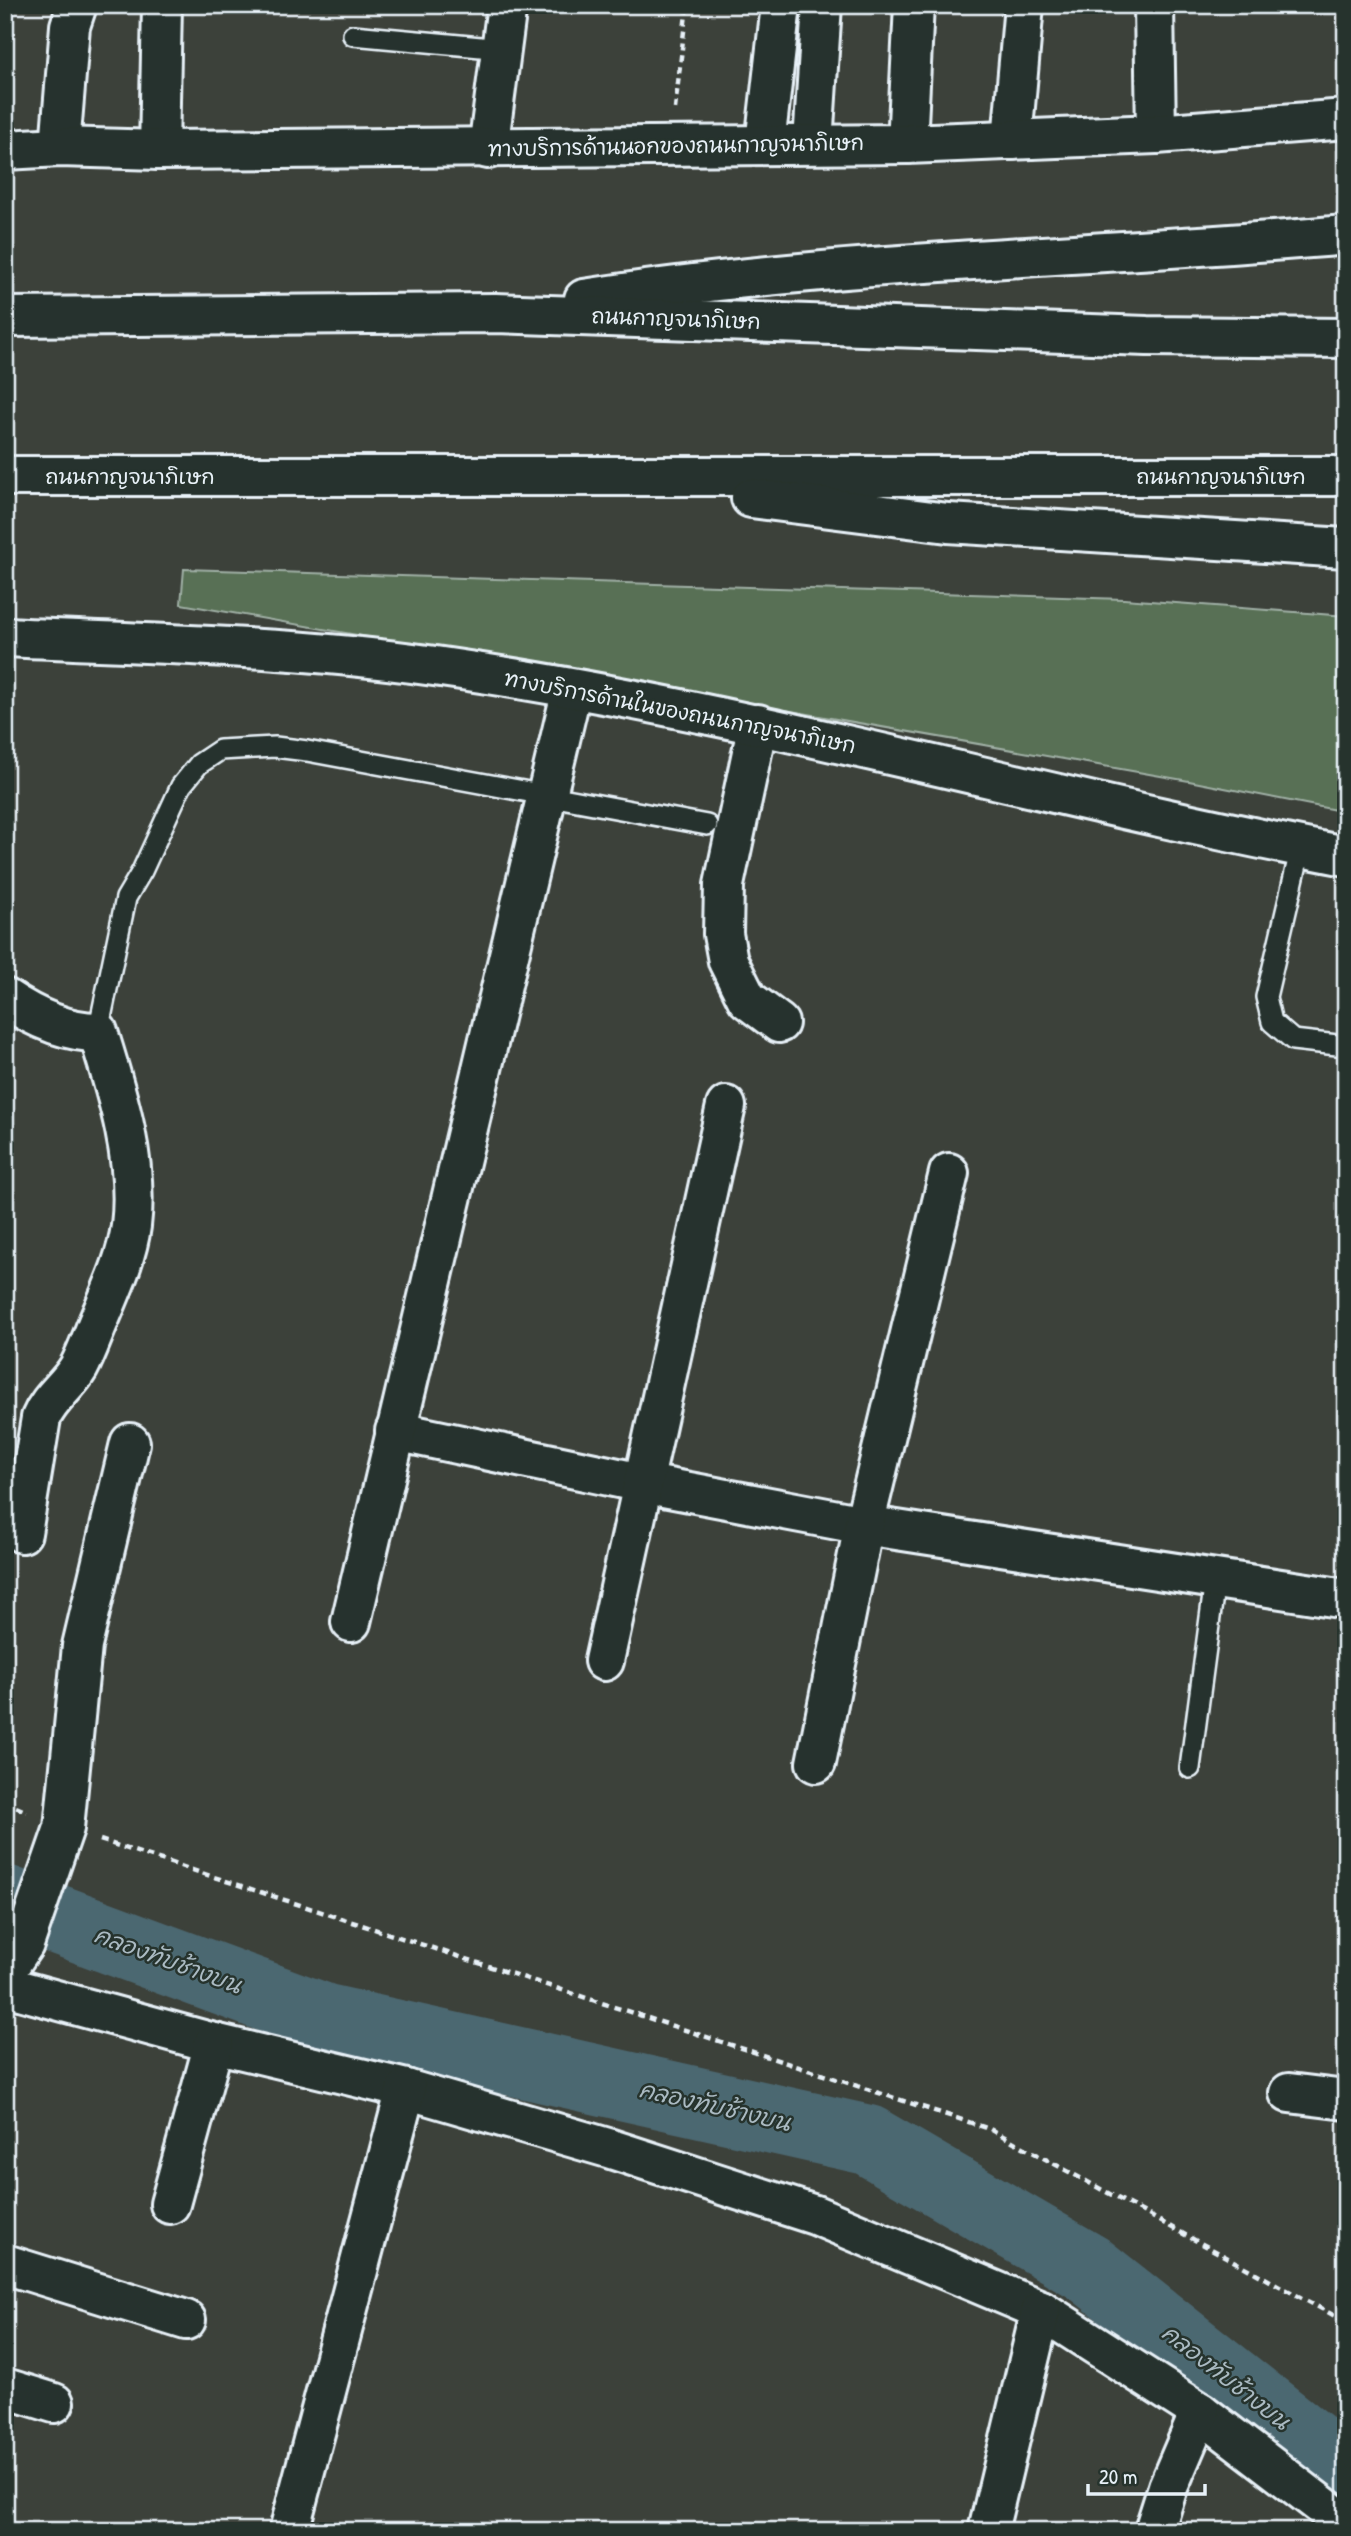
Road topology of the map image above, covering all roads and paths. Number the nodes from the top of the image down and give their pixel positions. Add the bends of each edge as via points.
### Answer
1 (77, 5) edge
2 (162, 5) edge
3 (507, 5) edge
4 (687, 5) edge
5 (781, 5) edge
6 (822, 5) edge
7 (914, 5) edge
8 (1024, 5) edge
9 (1154, 5) edge
10 (353, 35) dead end
11 (502, 49) junction
12 (1346, 119) edge
13 (1156, 134) junction
14 (1012, 140) junction
15 (765, 144) junction
16 (813, 144) junction
17 (907, 144) junction
18 (671, 145) junction
19 (60, 147) junction
20 (488, 149) junction
21 (5, 150) edge
22 (159, 150) junction
23 (1346, 235) edge
24 (495, 313) junction
25 (5, 317) edge
26 (1346, 338) edge
27 (5, 476) edge
28 (1346, 476) edge
29 (596, 478) junction
30 (1346, 548) edge
31 (5, 637) edge
32 (572, 689) junction
33 (758, 724) junction
34 (546, 795) junction
35 (707, 825) dead end
36 (1301, 847) junction
37 (1346, 856) edge
38 (5, 998) edge
39 (779, 1023) dead end
40 (98, 1032) junction
41 (1346, 1046) edge
42 (726, 1106) dead end
43 (948, 1173) dead end
44 (395, 1431) junction
45 (130, 1443) dead end
46 (642, 1483) junction
47 (864, 1525) junction
48 (22, 1533) dead end
49 (1215, 1580) junction
50 (1346, 1600) edge
51 (351, 1622) dead end
52 (604, 1661) dead end
53 (816, 1763) dead end
54 (1190, 1768) dead end
55 (5, 1802) edge
56 (63, 1833) junction
57 (15, 1958) edge
58 (5, 1986) edge
59 (214, 2043) junction
60 (406, 2090) junction
61 (1289, 2093) dead end
62 (1346, 2099) edge
63 (170, 2204) dead end
64 (5, 2264) edge
65 (1041, 2311) junction
66 (186, 2320) dead end
67 (1346, 2322) edge
68 (5, 2388) edge
69 (54, 2403) dead end
70 (1200, 2412) junction
71 (1346, 2524) edge
72 (289, 2531) edge
73 (988, 2531) edge
74 (1154, 2531) edge

1 - 19 main road via 70,26
2 - 22 main road
3 - 11 main road
4 - 18 path
5 - 15 main road
6 - 16 main road
7 - 17 main road
8 - 14 main road
9 - 13 main road
10 - 11 lane
11 - 20 main road
12 - 13 main road, ทางบริการด้านนอกของถนนกาญจนาภิเษก
13 - 14 main road, ทางบริการด้านนอกของถนนกาญจนาภิเษก
14 - 17 main road, ทางบริการด้านนอกของถนนกาญจนาภิเษก
15 - 16 main road, ทางบริการด้านนอกของถนนกาญจนาภิเษก
15 - 18 main road, ทางบริการด้านนอกของถนนกาญจนาภิเษก
16 - 17 main road, ทางบริการด้านนอกของถนนกาญจนาภิเษก
18 - 20 main road, ทางบริการด้านนอกของถนนกาญจนาภิเษก
19 - 21 main road, ทางบริการด้านนอกของถนนกาญจนาภิเษก
19 - 22 main road, ทางบริการด้านนอกของถนนกาญจนาภิเษก
20 - 22 main road, ทางบริการด้านนอกของถนนกาญจนาภิเษก
23 - 24 main road via 779,276 642,290
24 - 25 main road, ถนนกาญจนาภิเษก
24 - 26 main road, ถนนกาญจนาภิเษก via 1147,336
27 - 29 main road, ถนนกาญจนาภิเษก
28 - 29 main road, ถนนกาญจนาภิเษก
29 - 30 main road via 948,523
31 - 32 main road, ทางบริการด้านในของถนนกาญจนาภิเษก via 368,656
32 - 33 main road, ทางบริการด้านในของถนนกาญจนาภิเษก
32 - 34 main road
33 - 36 main road, ทางบริการด้านในของถนนกาญจนาภิเษก
33 - 39 main road via 724,885 723,934 728,961 747,999
34 - 35 lane
34 - 40 lane via 307,751 275,747 220,750 199,764 180,786 126,898
34 - 44 main road
36 - 37 main road, ทางบริการด้านในของถนนกาญจนาภิเษก
36 - 41 lane via 1266,997 1272,1022 1293,1040
38 - 40 main road via 29,1015 76,1031
40 - 48 main road via 129,1155 131,1227 113,1286 78,1368 44,1409
42 - 46 main road
43 - 47 main road
44 - 46 main road
44 - 51 main road
45 - 56 main road via 82,1646
46 - 47 main road
46 - 52 main road
47 - 49 main road
47 - 53 main road
49 - 50 main road
49 - 54 lane
55 - 56 path
56 - 57 main road
56 - 67 path via 990,2129
58 - 59 main road
59 - 60 main road
59 - 63 main road
60 - 65 main road via 608,2148 815,2215
60 - 72 main road
61 - 62 main road
64 - 66 main road
65 - 70 main road
65 - 73 main road
68 - 69 main road
70 - 71 main road
70 - 74 main road

